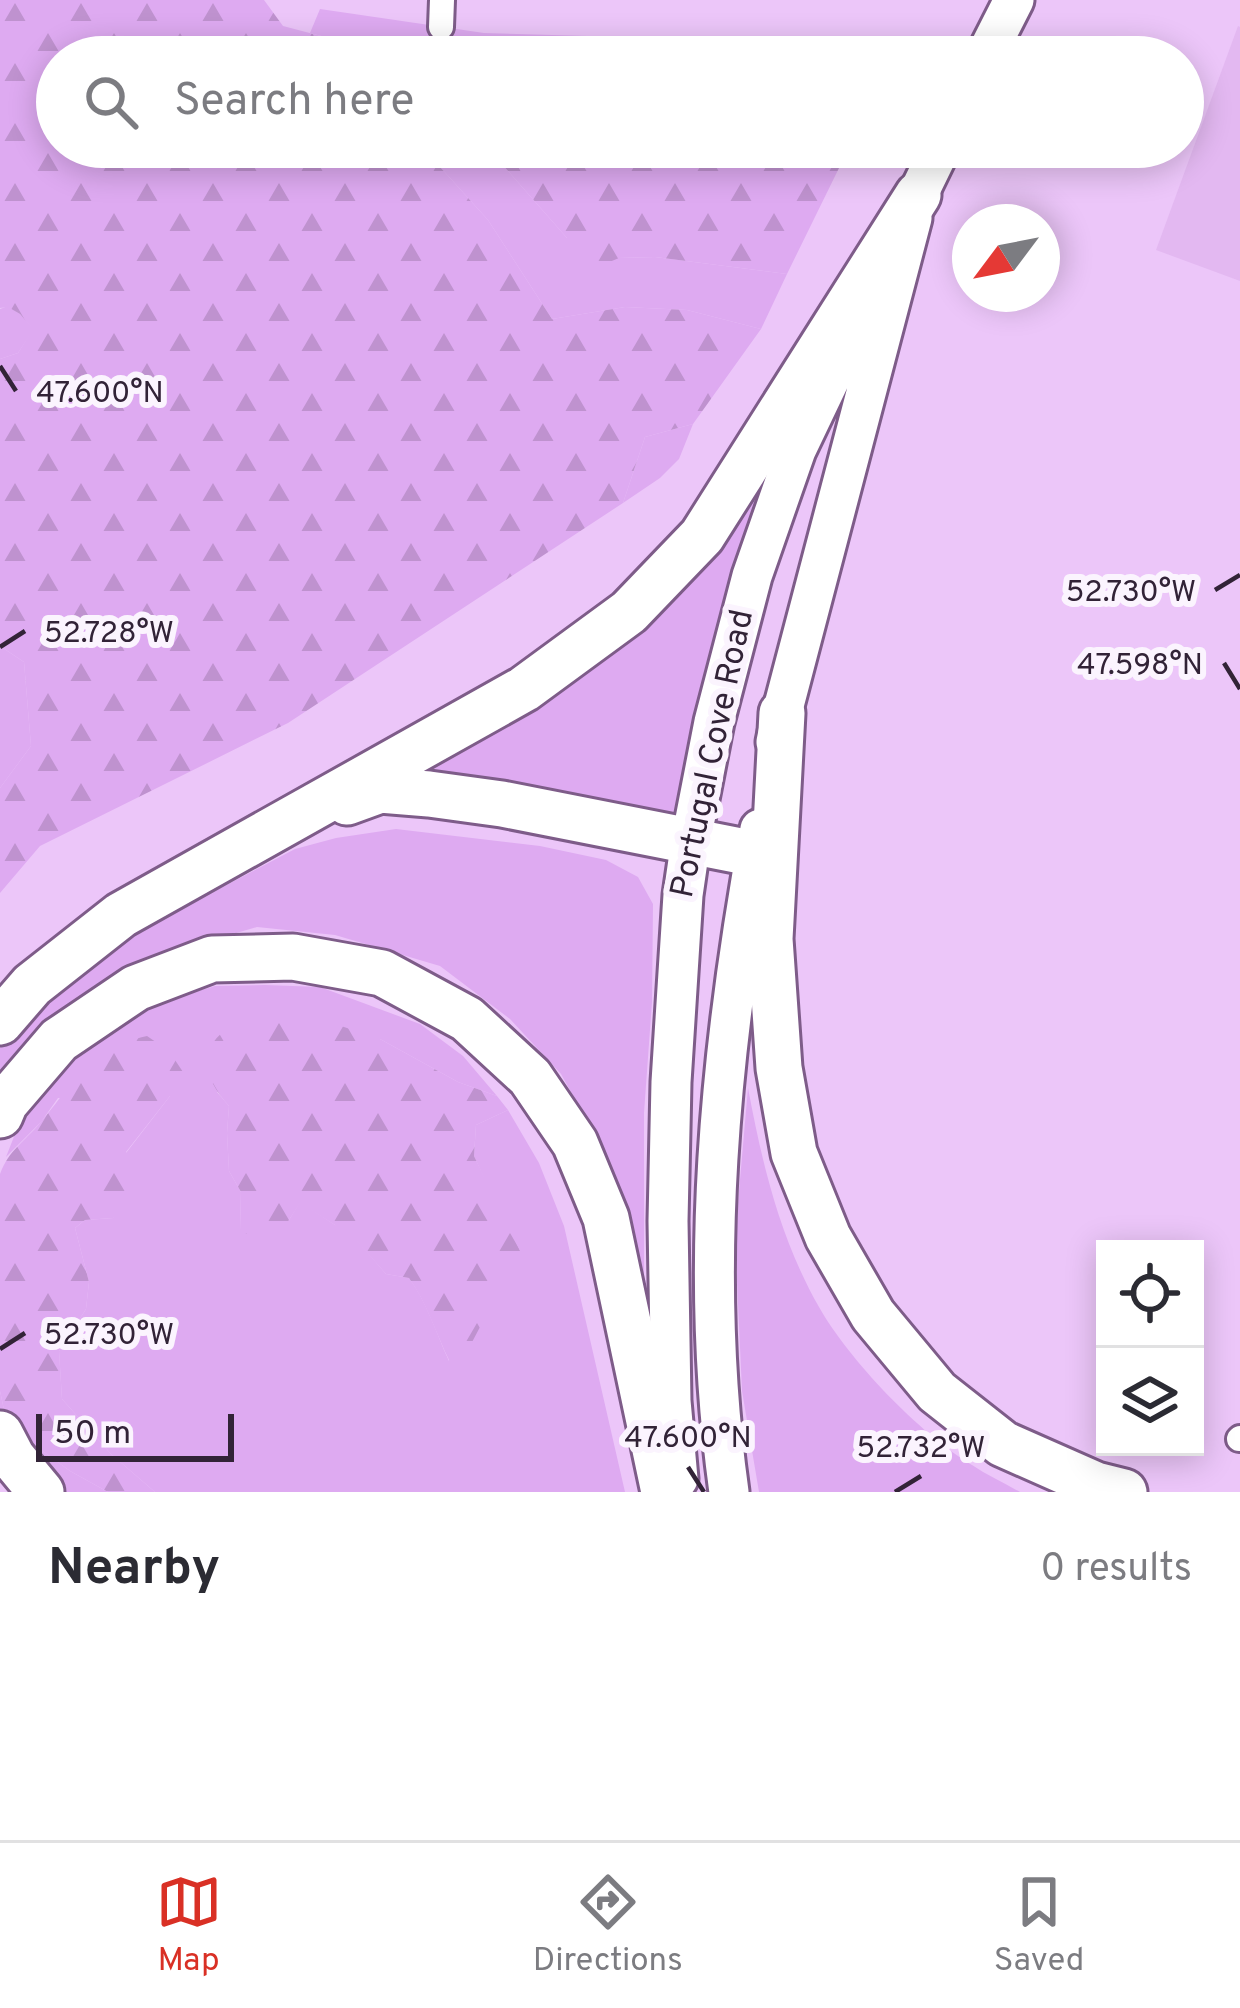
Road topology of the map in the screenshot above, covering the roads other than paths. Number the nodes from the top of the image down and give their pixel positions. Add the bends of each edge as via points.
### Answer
1 (442, 0) edge
2 (1014, 0) edge
3 (441, 27) dead end
4 (996, 36) edge
5 (931, 168) edge
6 (918, 195) junction
7 (782, 713) junction
8 (273, 830) junction
9 (691, 840) junction
10 (756, 854) junction
11 (0, 1022) edge
12 (0, 1114) edge
13 (0, 1434) edge
14 (40, 1492) edge
15 (664, 1492) edge
16 (680, 1492) edge
17 (729, 1492) edge
18 (1124, 1492) edge

1 - 3 street
2 - 4 main road
5 - 6 main road, Portugal Cove Road
6 - 7 main road, Portugal Cove Road
6 - 8 highway via 702,536 629,612 524,689
6 - 9 main road, Portugal Cove Road via 788,471 752,576
7 - 10 main road, Portugal Cove Road
7 - 18 highway via 770,939 779,1068 794,1153 829,1237 873,1315 937,1392 1003,1444
8 - 9 highway via 380,790
8 - 11 highway via 121,915 32,985
9 - 10 highway
9 - 16 main road, Portugal Cove Road via 668,1198
10 - 17 main road, Portugal Cove Road via 715,1203
12 - 15 highway via 59,1040 136,988 212,959 293,957 382,974 467,1019 530,1077 575,1143 606,1218
13 - 14 highway

